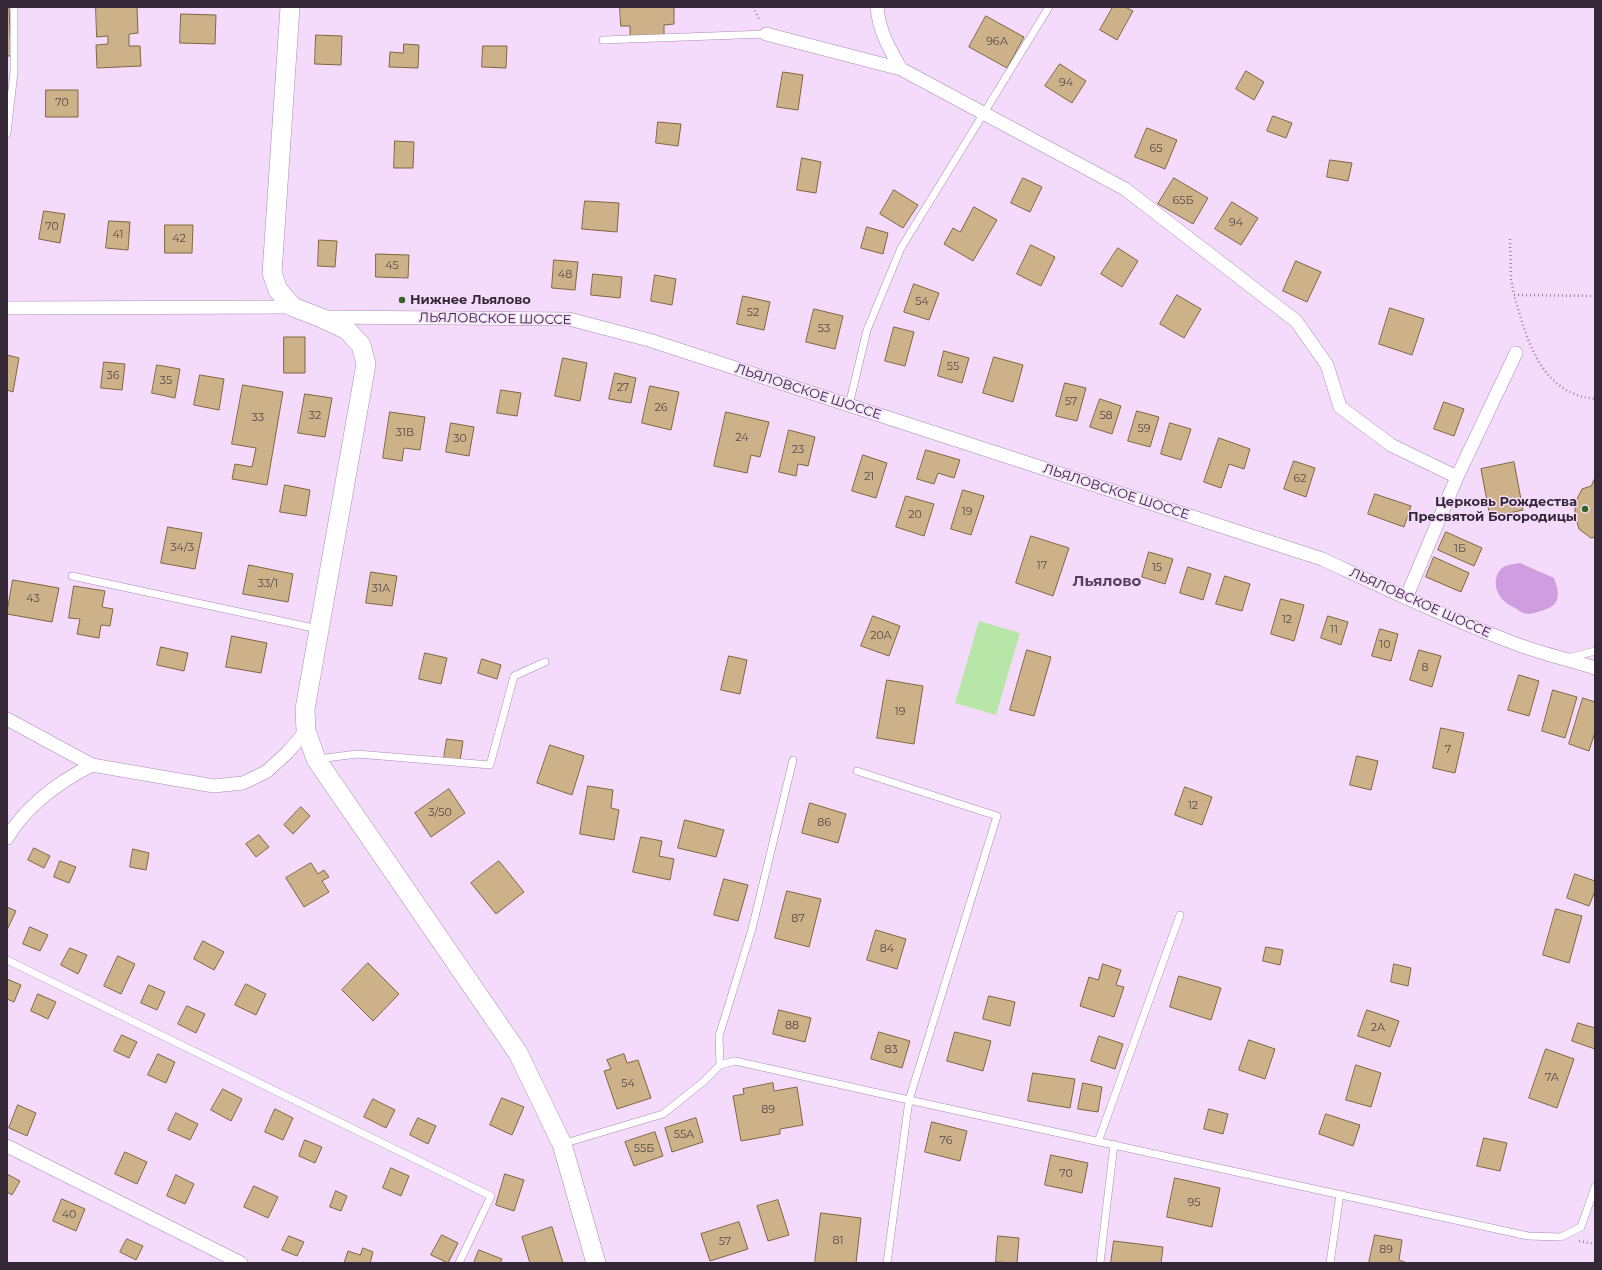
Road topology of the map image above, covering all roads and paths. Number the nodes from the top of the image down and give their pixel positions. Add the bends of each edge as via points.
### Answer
1 (14, 7) edge
2 (290, 7) edge
3 (877, 7) edge
4 (1049, 7) edge
5 (766, 34) joint
6 (603, 40) dead end
7 (901, 69) junction
8 (984, 112) junction
9 (7, 133) edge
10 (1510, 239) dead end
11 (1514, 295) junction
12 (1595, 296) edge
13 (293, 307) junction
14 (7, 308) edge
15 (319, 317) junction
16 (1516, 353) dead end
17 (1595, 399) edge
18 (849, 405) junction
19 (1457, 477) junction
20 (72, 576) dead end
21 (1406, 598) junction
22 (318, 629) junction
23 (1595, 651) edge
24 (1566, 659) junction
25 (545, 662) dead end
26 (1595, 668) edge
27 (7, 719) edge
28 (306, 731) junction
29 (316, 759) junction
30 (793, 760) dead end
31 (92, 765) junction
32 (857, 771) dead end
33 (7, 838) edge
34 (1180, 915) dead end
35 (7, 960) edge
36 (720, 1065) junction
37 (909, 1100) junction
38 (1098, 1142) junction
39 (562, 1144) junction
40 (1114, 1144) junction
41 (7, 1146) edge
42 (1595, 1187) edge
43 (1340, 1194) junction
44 (241, 1263) edge
45 (459, 1263) edge
46 (596, 1263) edge
47 (887, 1263) edge
48 (1100, 1263) edge
49 (1330, 1263) edge

1 - 9 lane via 14,72
2 - 13 street, ЛЬЯЛОВСКОЕ ШОССЕ via 272,273 278,290
3 - 7 street via 885,42
4 - 8 lane
5 - 6 lane
5 - 7 street
7 - 8 street
8 - 18 lane via 901,248 867,330
8 - 19 street via 1125,189 1296,321 1327,365 1340,407 1392,444
10 - 11 path
11 - 12 path
11 - 17 path via 1528,341 1542,366 1556,383 1576,395
13 - 14 street
13 - 15 street, ЛЬЯЛОВСКОЕ ШОССЕ
15 - 18 street, ЛЬЯЛОВСКОЕ ШОССЕ via 569,319 649,340
15 - 22 street via 347,330 361,345 366,364
16 - 19 street
18 - 21 street, ЛЬЯЛОВСКОЕ ШОССЕ via 1322,559
19 - 21 street
20 - 22 lane
21 - 24 street, ЛЬЯЛОВСКОЕ ШОССЕ via 1521,646
22 - 28 street via 305,709
23 - 24 lane
24 - 26 street, ЛЬЯЛОВСКОЕ ШОССЕ
25 - 29 lane via 514,676 490,765 357,754
27 - 31 street
28 - 29 street
28 - 31 street via 266,772 244,783 214,786
29 - 39 street via 518,1053
30 - 36 lane via 752,929 719,1036
31 - 33 street via 72,775 45,795 14,825
32 - 37 lane via 997,816
34 - 38 lane
35 - 45 lane via 491,1196
36 - 37 lane via 735,1061
36 - 39 lane via 663,1114
37 - 38 lane
37 - 47 lane
38 - 40 lane
39 - 46 street
40 - 43 lane
40 - 48 lane
41 - 44 street
42 - 43 lane via 1581,1227 1561,1238 1528,1236
43 - 49 lane

